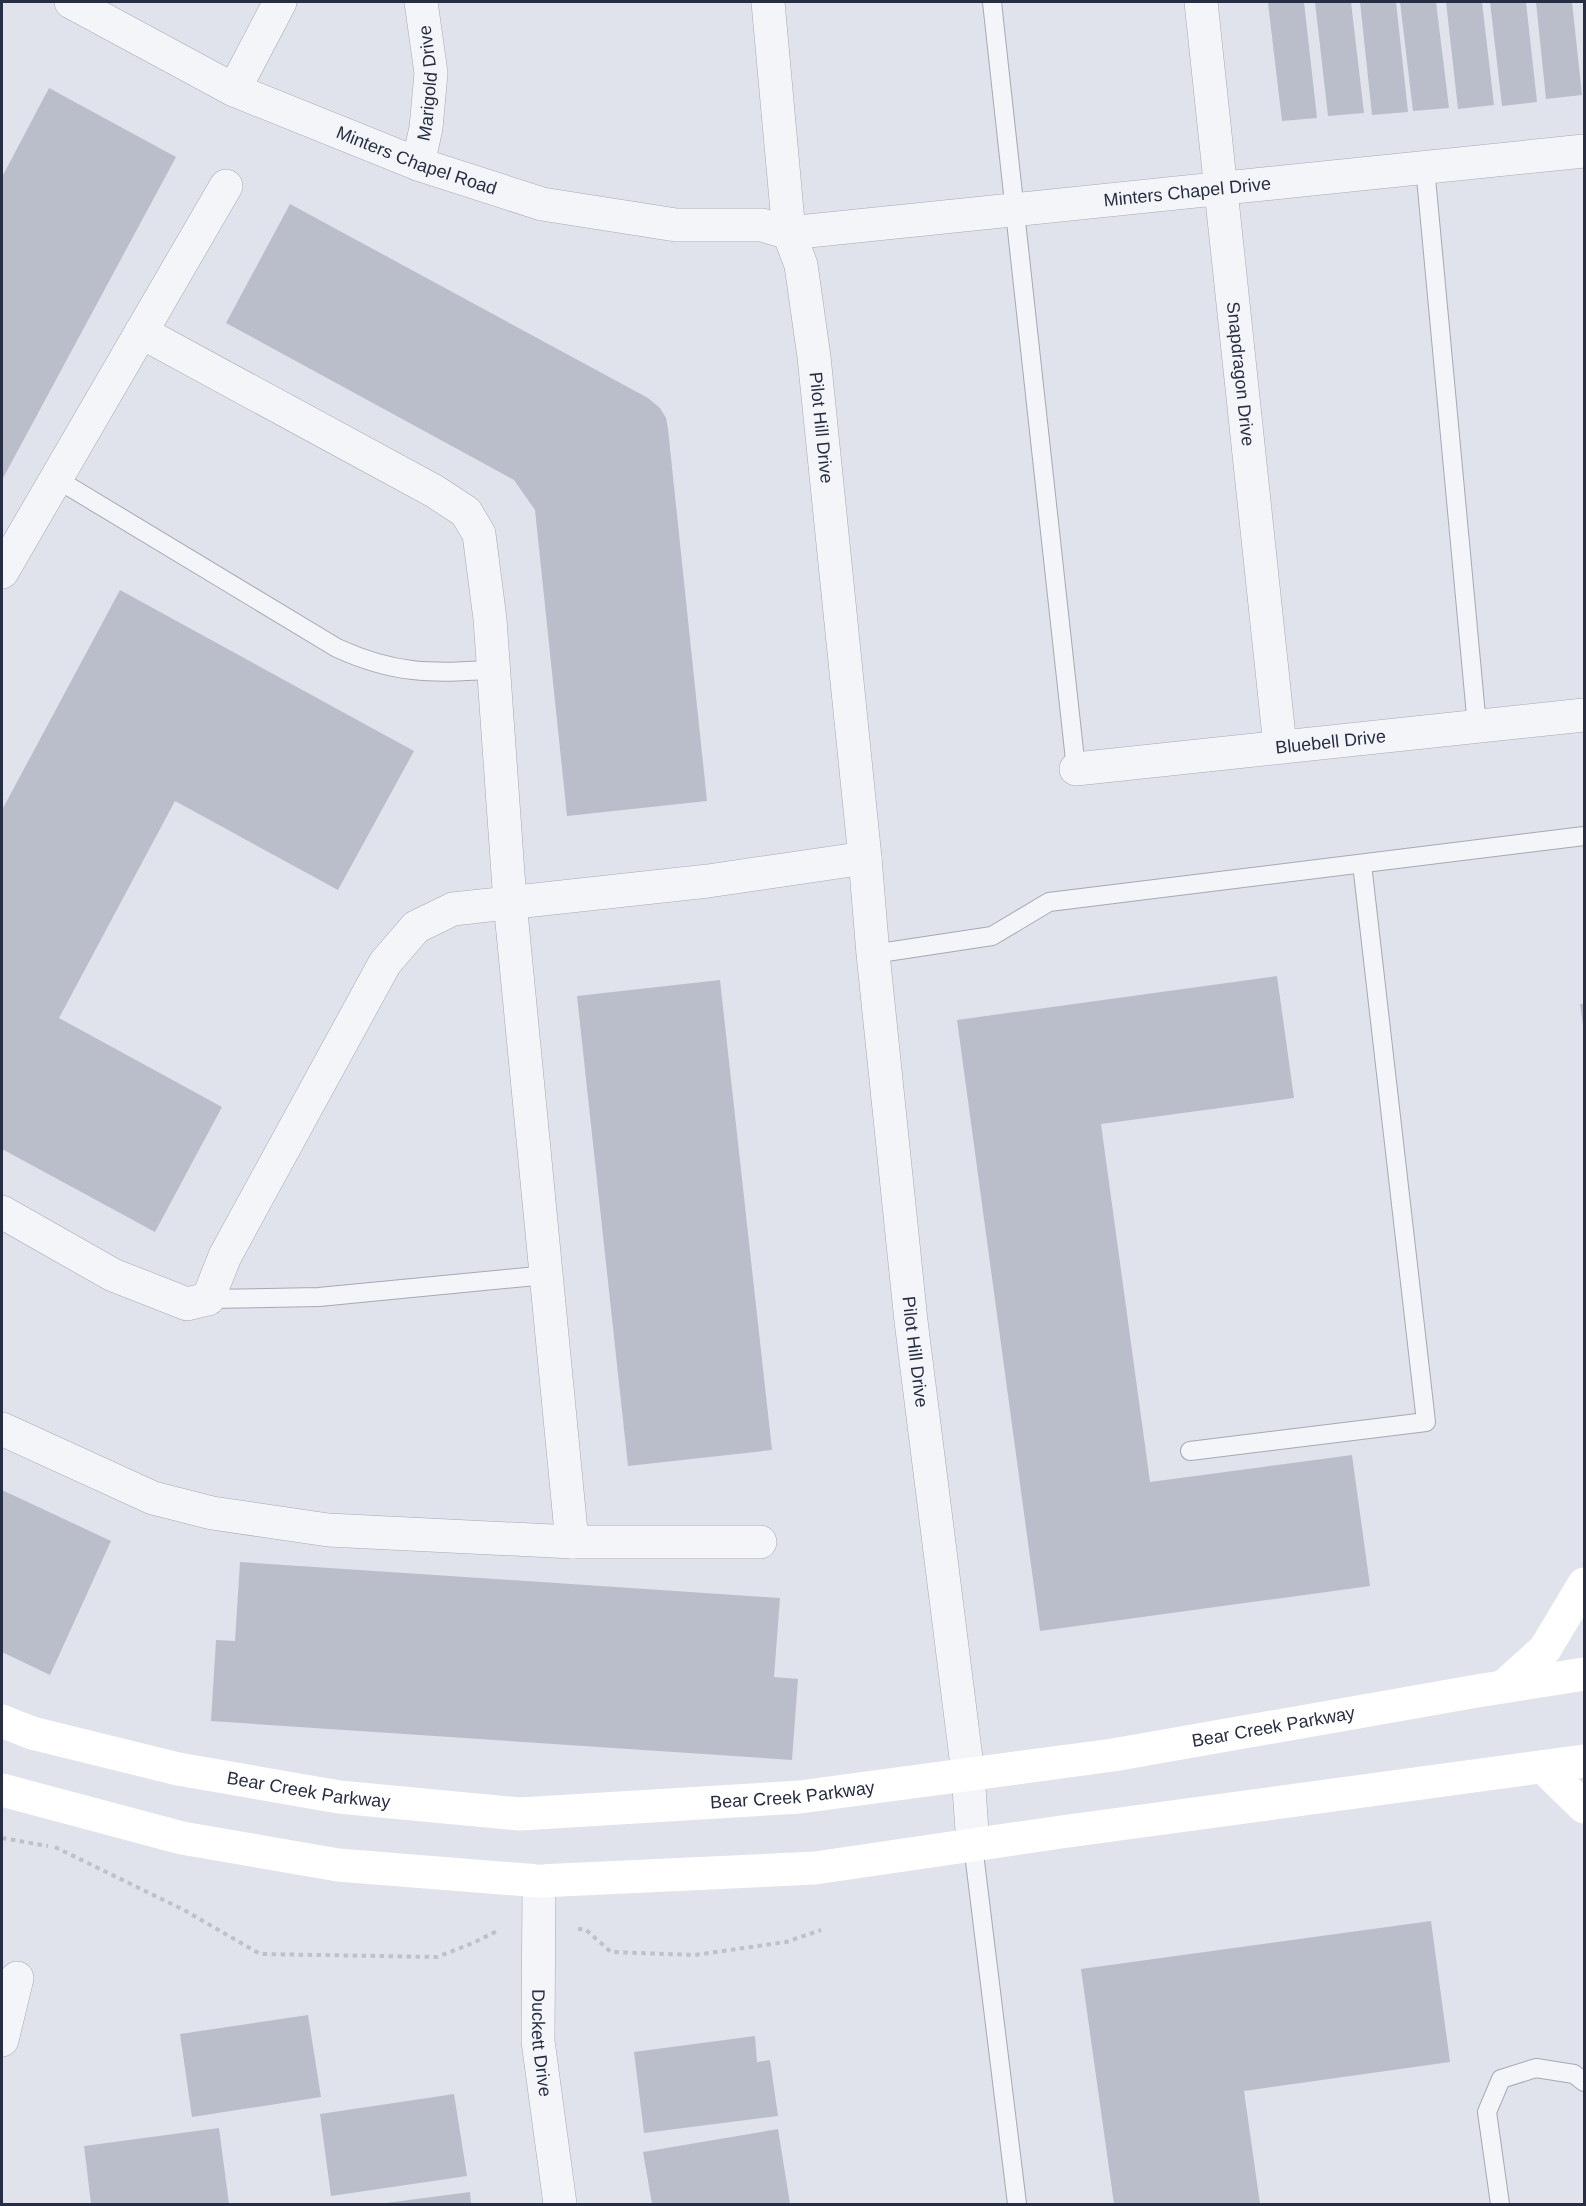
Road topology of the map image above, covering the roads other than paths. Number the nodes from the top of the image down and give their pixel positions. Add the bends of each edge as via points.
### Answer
1 (71, 2) edge
2 (280, 2) edge
3 (422, 2) edge
4 (768, 2) edge
5 (992, 2) edge
6 (1201, 2) edge
7 (234, 90) junction
8 (1584, 151) edge
9 (418, 164) junction
10 (1425, 167) junction
11 (226, 186) dead end
12 (1221, 189) junction
13 (1015, 210) junction
14 (789, 233) junction
15 (141, 332) junction
16 (55, 478) junction
17 (2, 572) edge
18 (494, 670) junction
19 (1584, 715) edge
20 (1477, 726) junction
21 (1280, 746) junction
22 (1076, 769) joint
23 (1584, 836) edge
24 (865, 858) junction
25 (1362, 864) junction
26 (510, 902) junction
27 (873, 954) junction
28 (2, 1212) edge
29 (547, 1275) junction
30 (208, 1299) junction
31 (2, 1429) edge
32 (1190, 1451) dead end
33 (573, 1542) junction
34 (760, 1542) dead end
35 (1584, 1584) edge
36 (1584, 1674) edge
37 (1504, 1686) junction
38 (2, 1721) edge
39 (1584, 1761) edge
40 (1543, 1767) junction
41 (968, 1774) junction
42 (2, 1790) edge
43 (1584, 1807) edge
44 (973, 1845) junction
45 (539, 1881) junction
46 (17, 1978) dead end
47 (2, 2040) edge
48 (1584, 2082) edge
49 (560, 2205) edge
50 (1017, 2205) edge
51 (1500, 2205) edge

1 - 7 street, Minters Chapel Road
2 - 7 street
3 - 9 street, Marigold Drive via 431,73
4 - 14 street, Pilot Hill Drive
5 - 13 lane
6 - 12 street, Snapdragon Drive
7 - 9 street, Minters Chapel Road
8 - 10 street, Minters Chapel Drive
9 - 14 street, Minters Chapel Road via 542,204 676,225 762,225
10 - 12 street, Minters Chapel Drive
10 - 20 lane
11 - 15 street
12 - 13 street, Minters Chapel Drive
12 - 21 street, Snapdragon Drive
13 - 14 street, Minters Chapel Drive
13 - 22 lane
14 - 24 street, Pilot Hill Drive via 801,265 814,357
15 - 16 street
15 - 18 street via 466,512 479,534
16 - 17 street
16 - 18 lane via 363,660 419,672
18 - 26 street
19 - 20 street, Bluebell Drive
20 - 21 street, Bluebell Drive
21 - 22 street, Bluebell Drive
23 - 25 lane
24 - 26 street via 708,881
24 - 27 street, Pilot Hill Drive
25 - 27 lane via 1049,902 992,936
25 - 32 lane via 1426,1422
26 - 29 street
26 - 30 street via 453,909 416,927 385,963 225,1256
27 - 41 street, Pilot Hill Drive via 911,1321
28 - 30 street via 113,1275 187,1304
29 - 30 lane via 319,1297
29 - 33 street
31 - 33 street via 153,1498 212,1513 328,1530
33 - 34 street
35 - 37 street via 1545,1649
36 - 37 street, Bear Creek Parkway
37 - 41 street, Bear Creek Parkway via 1113,1755
38 - 41 street, Bear Creek Parkway via 32,1733 189,1771 339,1797 520,1814 800,1797
39 - 40 street
40 - 43 street
40 - 44 street
41 - 44 street, Pilot Hill Drive
42 - 45 street via 183,1838 338,1865
44 - 45 street via 816,1868
44 - 50 lane
45 - 49 street, Duckett Drive via 538,2041
46 - 47 street
48 - 51 lane via 1574,2074 1536,2068 1501,2079 1487,2112

